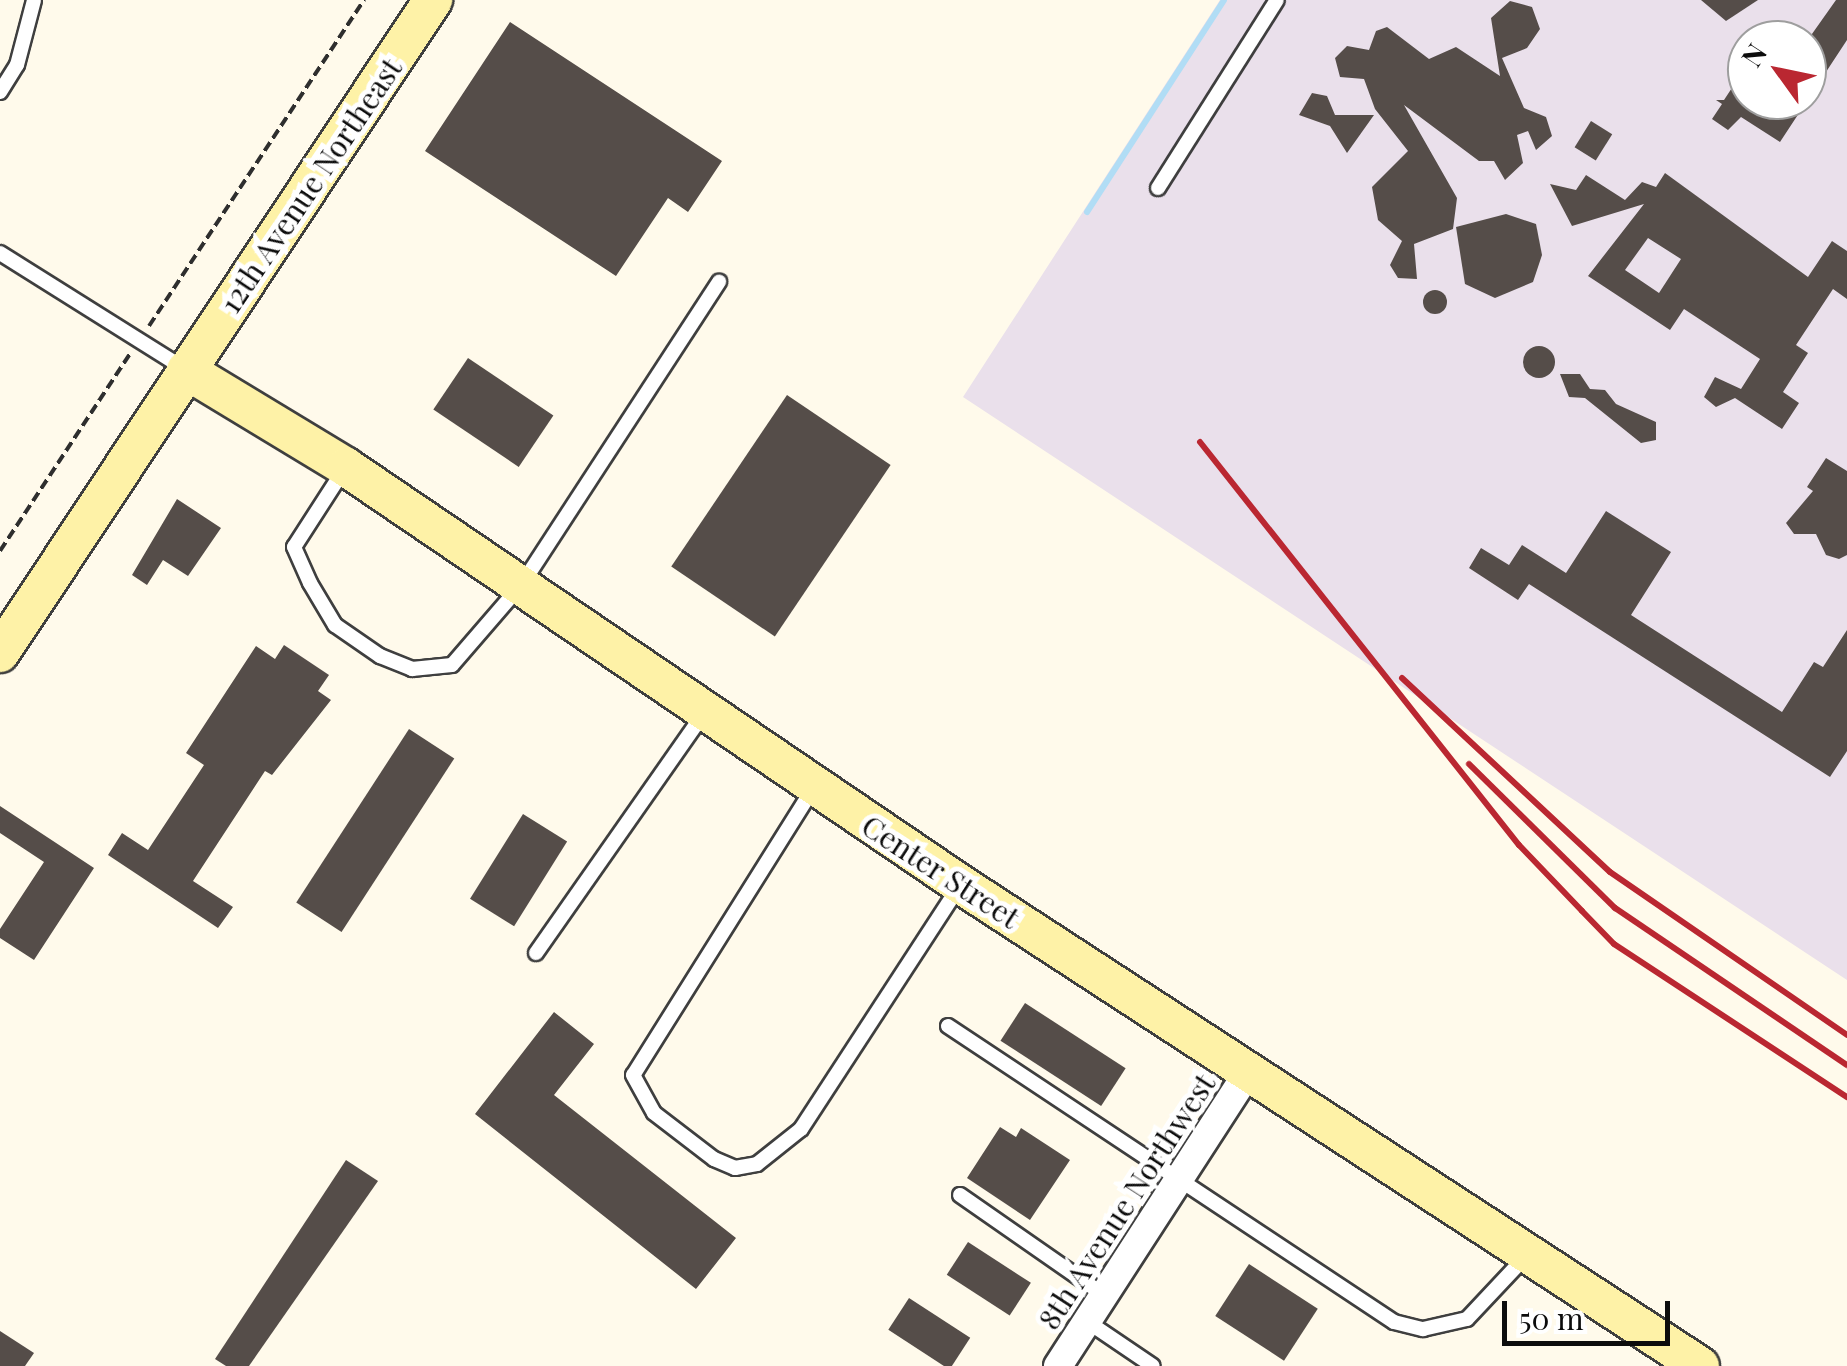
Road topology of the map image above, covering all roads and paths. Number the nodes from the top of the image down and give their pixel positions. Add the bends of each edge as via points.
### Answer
1 (34, 0) edge
2 (364, 0) edge
3 (433, 0) edge
4 (1278, 0) edge
5 (0, 92) edge
6 (1158, 188) dead end
7 (1, 255) edge
8 (718, 282) dead end
9 (138, 341) junction
10 (186, 370) junction
11 (346, 467) junction
12 (0, 550) edge
13 (522, 584) junction
14 (0, 654) edge
15 (706, 710) junction
16 (814, 787) junction
17 (960, 884) junction
18 (536, 953) dead end
19 (948, 1026) dead end
20 (1249, 1072) junction
21 (1181, 1181) junction
22 (960, 1195) dead end
23 (1528, 1253) junction
24 (1106, 1297) junction
25 (1088, 1322) junction
26 (1058, 1366) edge
27 (1154, 1366) edge
28 (1700, 1366) edge

1 - 5 lane via 17,65
2 - 9 path
3 - 10 main road, 12th Avenue Northeast
4 - 6 lane
7 - 9 lane
8 - 13 lane
9 - 10 lane
9 - 12 path
10 - 11 main road, Center Street
10 - 14 main road, 12th Avenue Northeast
11 - 13 main road, Center Street
11 - 13 lane via 294,547 335,625 380,656 412,668 452,665
13 - 15 main road, Center Street
15 - 16 main road, Center Street
15 - 18 lane
16 - 17 main road, Center Street
16 - 17 lane via 633,1075 654,1113 714,1159 735,1168 757,1164 801,1129
17 - 20 main road, Center Street
19 - 21 lane
20 - 21 street, 8th Avenue Northwest
20 - 23 main road, Center Street
21 - 23 lane via 1394,1322 1423,1329 1467,1319
21 - 24 street, 8th Avenue Northwest
22 - 24 lane
23 - 28 main road, Center Street
24 - 25 street, 8th Avenue Northwest
25 - 26 street, 8th Avenue Northwest
25 - 27 lane

